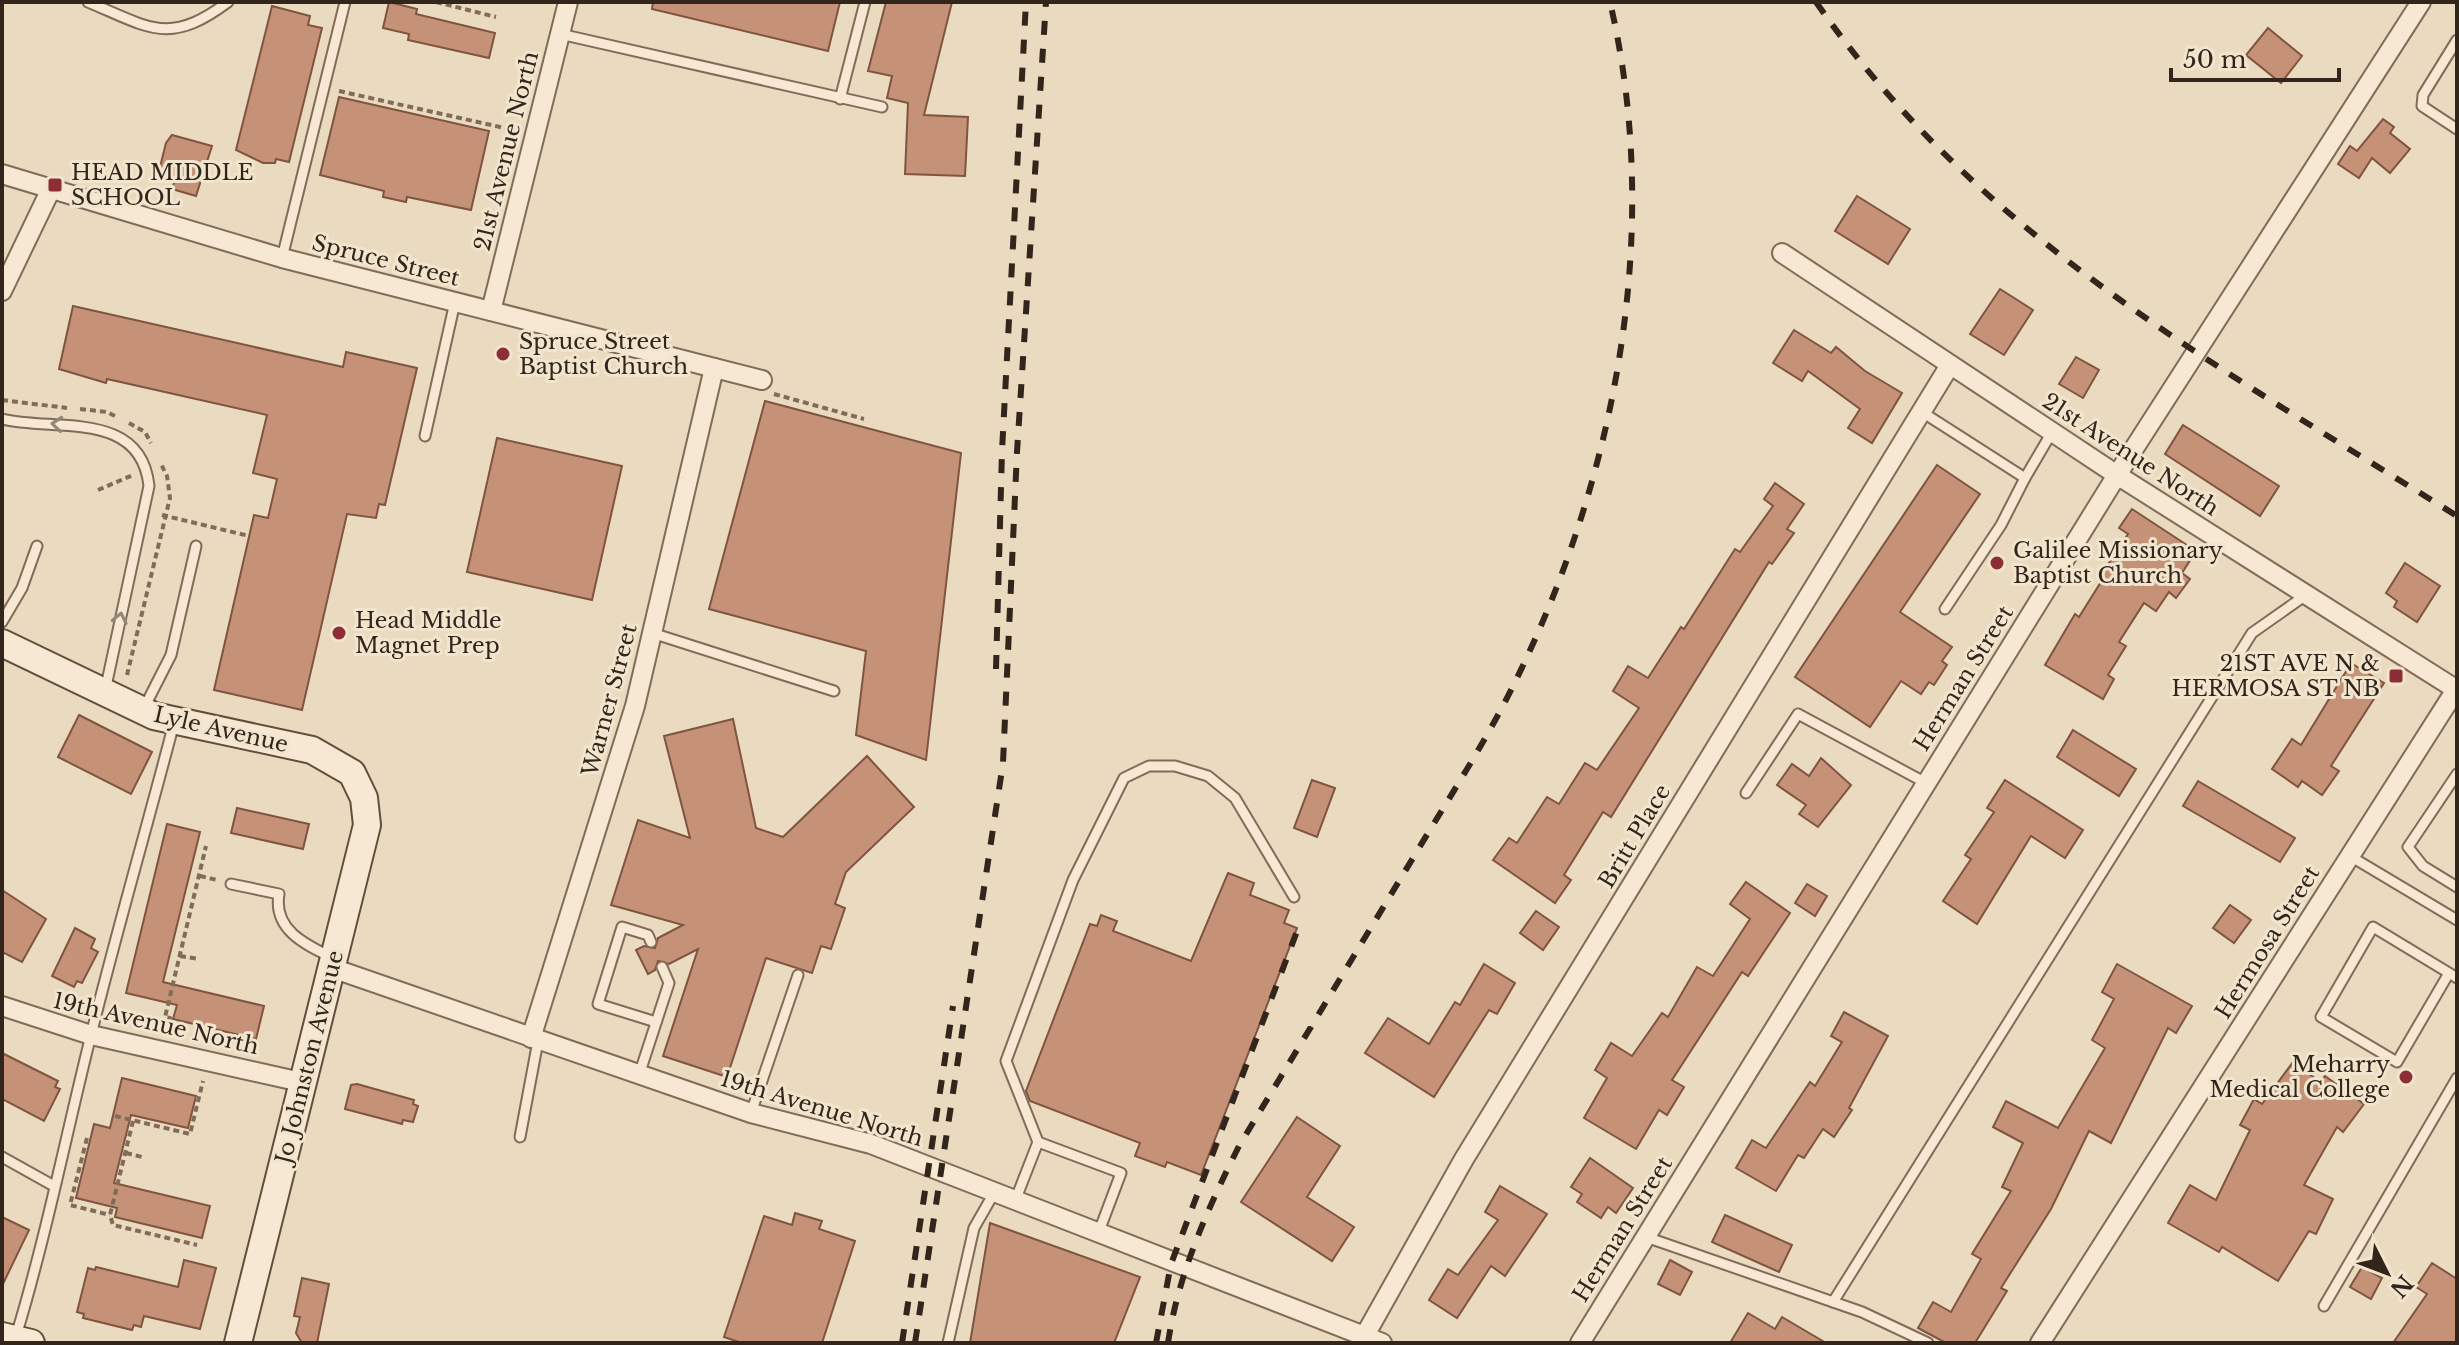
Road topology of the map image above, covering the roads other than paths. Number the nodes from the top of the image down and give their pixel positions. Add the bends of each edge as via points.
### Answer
1 (88, 2) edge
2 (228, 2) edge
3 (345, 2) edge
4 (568, 2) edge
5 (865, 2) edge
6 (2421, 2) edge
7 (560, 34) junction
8 (2457, 40) edge
9 (840, 99) junction
10 (882, 107) dead end
11 (2457, 129) edge
12 (2, 174) edge
13 (51, 189) junction
14 (1782, 253) dead end
15 (282, 258) junction
16 (2, 291) edge
17 (455, 302) junction
18 (491, 311) junction
19 (1950, 365) junction
20 (714, 368) junction
21 (766, 386) road end
22 (1922, 412) junction
23 (2, 419) edge
24 (2052, 432) junction
25 (425, 436) dead end
26 (2117, 475) junction
27 (2025, 478) junction
28 (37, 546) dead end
29 (196, 546) dead end
30 (2306, 595) junction
31 (1945, 609) dead end
32 (2, 622) edge
33 (652, 633) junction
34 (2, 643) edge
35 (2457, 689) edge
36 (834, 691) dead end
37 (104, 695) junction
38 (143, 711) junction
39 (174, 720) junction
40 (352, 773) joint
41 (2457, 774) edge
42 (1926, 783) junction
43 (1746, 793) dead end
44 (2350, 856) junction
45 (231, 884) dead end
46 (2457, 887) edge
47 (1294, 897) dead end
48 (2457, 920) edge
49 (651, 942) dead end
50 (333, 963) junction
51 (662, 967) dead end
52 (798, 975) dead end
53 (2453, 976) edge
54 (2, 1006) edge
55 (656, 1022) junction
56 (91, 1035) junction
57 (534, 1039) junction
58 (639, 1075) junction
59 (2457, 1078) edge
60 (301, 1082) junction
61 (751, 1113) junction
62 (520, 1137) dead end
63 (1038, 1142) junction
64 (2, 1157) edge
65 (54, 1186) junction
66 (994, 1193) junction
67 (1015, 1201) junction
68 (1098, 1234) junction
69 (1646, 1237) junction
70 (1833, 1302) junction
71 (2324, 1306) dead end
72 (1361, 1338) edge
73 (21, 1341) edge
74 (238, 1343) edge
75 (948, 1343) edge
76 (1580, 1343) edge
77 (1928, 1343) edge
78 (2040, 1343) edge

1 - 2 lane via 140,23 178,30
3 - 15 lane
4 - 7 street, 21st Avenue North
5 - 9 lane
6 - 26 street, Herman Street
7 - 9 lane
7 - 18 street, 21st Avenue North
8 - 11 lane via 2423,95 2422,106
9 - 10 lane
12 - 13 street, Spruce Street
13 - 15 street, Spruce Street
13 - 16 street
14 - 19 street, 21st Avenue North
15 - 17 street, Spruce Street
17 - 18 street, Spruce Street
17 - 25 lane
18 - 20 street, Spruce Street
19 - 22 street, Britt Place
19 - 24 street, 21st Avenue North
20 - 21 street, Spruce Street
20 - 33 street, Warner Street
22 - 27 lane
22 - 72 street, Britt Place via 1473,1145
37 -> 23 lane via 149,486 147,470 136,451 112,433
24 - 26 street, 21st Avenue North
24 - 27 lane
26 - 30 street, 21st Avenue North
26 - 42 street, Herman Street
27 - 31 lane via 2001,525
28 - 32 lane
29 - 38 lane via 171,655
30 - 35 street, 21st Avenue North
30 - 70 lane via 2252,633
33 - 36 lane
33 - 57 street, Warner Street via 619,761
34 - 37 street, Lyle Avenue
35 - 44 street, Hermosa Street
37 - 38 street, Lyle Avenue
38 - 39 street, Lyle Avenue
39 - 40 street, Lyle Avenue via 312,750
39 - 56 lane
40 - 50 street, Jo Johnston Avenue via 364,798 367,825
41 - 46 lane via 2408,847 2423,866
42 - 43 lane via 1798,714
42 - 69 street, Herman Street
44 - 48 lane
44 - 78 street, Hermosa Street
45 - 50 lane via 279,894 279,915 292,935
47 - 63 lane via 1235,798 1208,776 1175,766 1149,766 1124,778 1073,880 1006,1061
49 - 55 lane via 648,935 622,927 598,1004
50 - 57 street, 19th Avenue North
50 - 60 street, Jo Johnston Avenue
51 - 55 lane via 669,983
52 - 61 lane
53 - 53 lane via 2373,927 2321,1017 2397,1062
54 - 56 street, 19th Avenue North
55 - 58 lane
56 - 60 street, 19th Avenue North
56 - 65 lane
57 - 58 street, 19th Avenue North
57 - 62 lane
58 - 61 street, 19th Avenue North
59 - 71 lane
60 - 74 street, Jo Johnston Avenue
61 - 66 street, 19th Avenue North via 871,1144
63 - 67 lane
63 - 68 lane via 1121,1173
64 - 65 lane
65 - 73 lane
66 - 67 street, 19th Avenue North
66 - 75 lane via 974,1228
67 - 68 street, 19th Avenue North
68 - 72 street, 19th Avenue North
69 - 70 lane
69 - 76 street, Herman Street
70 - 77 lane

